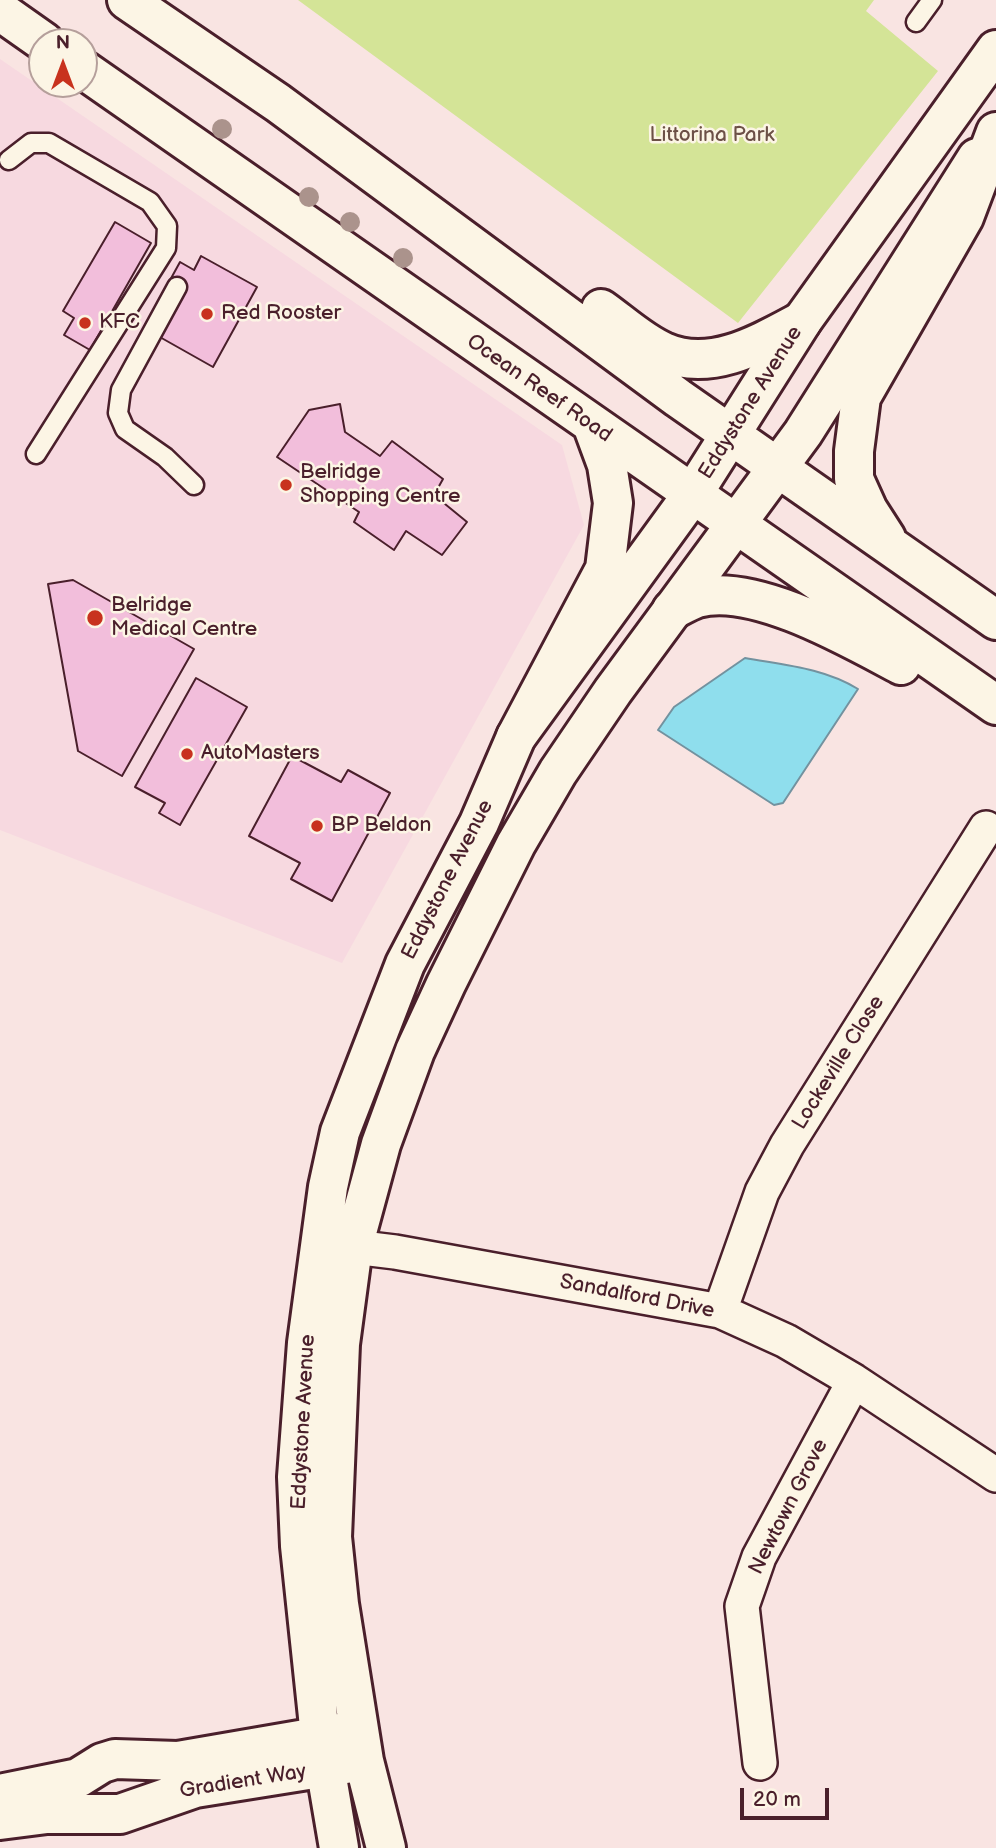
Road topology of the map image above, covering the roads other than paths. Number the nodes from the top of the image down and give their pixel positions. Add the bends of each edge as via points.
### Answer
1 (127, 0) edge
2 (932, 0) edge
3 (0, 11) edge
4 (916, 22) dead end
5 (28, 31) edge
6 (995, 57) edge
7 (98, 80) edge
8 (278, 103) junction
9 (996, 130) edge
10 (9, 160) dead end
11 (177, 287) dead end
12 (802, 321) junction
13 (593, 427) junction
14 (732, 434) junction
15 (36, 454) dead end
16 (779, 467) junction
17 (194, 485) dead end
18 (692, 495) junction
19 (736, 525) junction
20 (894, 549) junction
21 (673, 610) junction
22 (996, 620) edge
23 (996, 705) edge
24 (996, 715) edge
25 (516, 737) junction
26 (558, 772) junction
27 (479, 823) junction
28 (986, 828) dead end
29 (337, 1245) junction
30 (720, 1311) junction
31 (855, 1381) junction
32 (996, 1475) edge
33 (361, 1746) junction
34 (323, 1752) junction
35 (760, 1763) dead end
36 (0, 1794) edge
37 (0, 1820) edge
38 (339, 1848) edge
39 (386, 1848) edge

1 - 8 main road
2 - 4 lane
3 - 5 main road
6 - 12 main road, Eddystone Avenue
7 - 13 main road, Ocean Reef Road
8 - 12 main road via 420,180 661,351 677,357 716,359
8 - 14 main road
9 - 16 main road, Eddystone Avenue
9 - 20 main road via 964,217 861,397 855,479 868,510
10 - 15 lane via 31,143 49,143 150,202 167,226 166,248
11 - 17 lane via 121,390 118,413 125,429
12 - 14 main road, Eddystone Avenue
13 - 18 main road, Ocean Reef Road
13 - 25 main road via 607,465 613,503 605,569
14 - 16 main road
14 - 18 main road, Eddystone Avenue
16 - 19 main road, Eddystone Avenue
16 - 20 main road
18 - 19 main road, Ocean Reef Road
18 - 25 main road, Eddystone Avenue
19 - 21 main road, Eddystone Avenue
19 - 23 main road, Ocean Reef Road
20 - 22 main road
21 - 24 main road via 696,598 712,596 767,604 823,624
21 - 26 main road, Eddystone Avenue
25 - 27 main road, Eddystone Avenue
26 - 27 main road via 517,815 507,821
26 - 29 main road, Eddystone Avenue via 516,844 415,1051
27 - 29 main road, Eddystone Avenue via 405,964 340,1132 328,1187
28 - 30 street, Lockeville Close via 781,1156 762,1192
29 - 30 street, Sandalford Drive
29 - 33 main road, Eddystone Avenue via 340,1344 332,1537
29 - 34 main road, Eddystone Avenue via 307,1343 297,1477 300,1546
30 - 31 street, Sandalford Drive via 786,1341
31 - 32 street, Sandalford Drive
31 - 35 street, Newtown Grove via 760,1557 743,1606
33 - 34 main road, Gradient Way
33 - 39 main road, Eddystone Avenue
34 - 36 main road, Gradient Way via 178,1761 115,1759 78,1778
34 - 37 main road, Gradient Way via 120,1814 47,1814
34 - 38 main road, Eddystone Avenue

